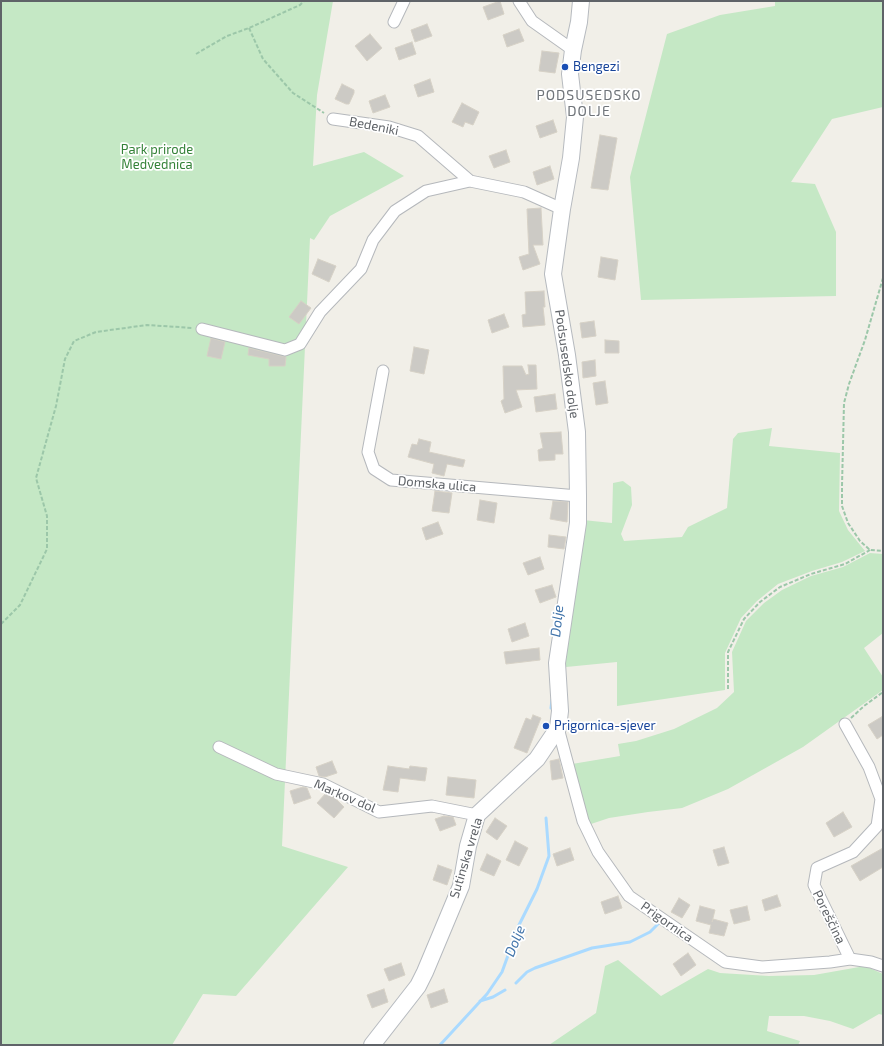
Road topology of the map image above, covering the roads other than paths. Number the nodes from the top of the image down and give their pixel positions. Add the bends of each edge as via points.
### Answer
1 (404, 1) edge
2 (519, 1) edge
3 (581, 1) edge
4 (394, 22) dead end
5 (573, 50) junction
6 (333, 119) road end
7 (470, 181) junction
8 (562, 209) junction
9 (202, 328) road end
10 (383, 371) dead end
11 (578, 496) junction
12 (845, 724) road end
13 (558, 728) junction
14 (219, 748) dead end
15 (477, 815) junction
16 (850, 959) junction
17 (883, 966) edge
18 (372, 1045) edge

1 - 4 street
2 - 5 street via 532,22
3 - 5 street, Podsusedsko dolje
5 - 8 street, Podsusedsko dolje via 570,74 575,117
6 - 7 street, Bedeniki via 389,127 418,136
7 - 8 street via 524,192
7 - 9 street via 426,191 394,211 373,240 361,270 320,312 300,344 285,350
8 - 11 street, Podsusedsko dolje via 553,274 577,432
10 - 11 street, Domska ulica via 368,452 374,469 392,480
11 - 13 street, Podsusedsko dolje via 578,523 557,663 560,711
12 - 16 street, Poreščina via 869,767 881,799 878,826 853,852 817,868 814,885
13 - 15 street, Sutinska vrela via 537,758
13 - 16 street, Prigornica via 583,820 598,852 628,896 724,962 762,967
14 - 15 street, Markov dol via 276,774 323,784 379,812 432,806
15 - 18 street, Sutinska vrela via 461,886 425,972 418,986
16 - 17 street, Prigornica

